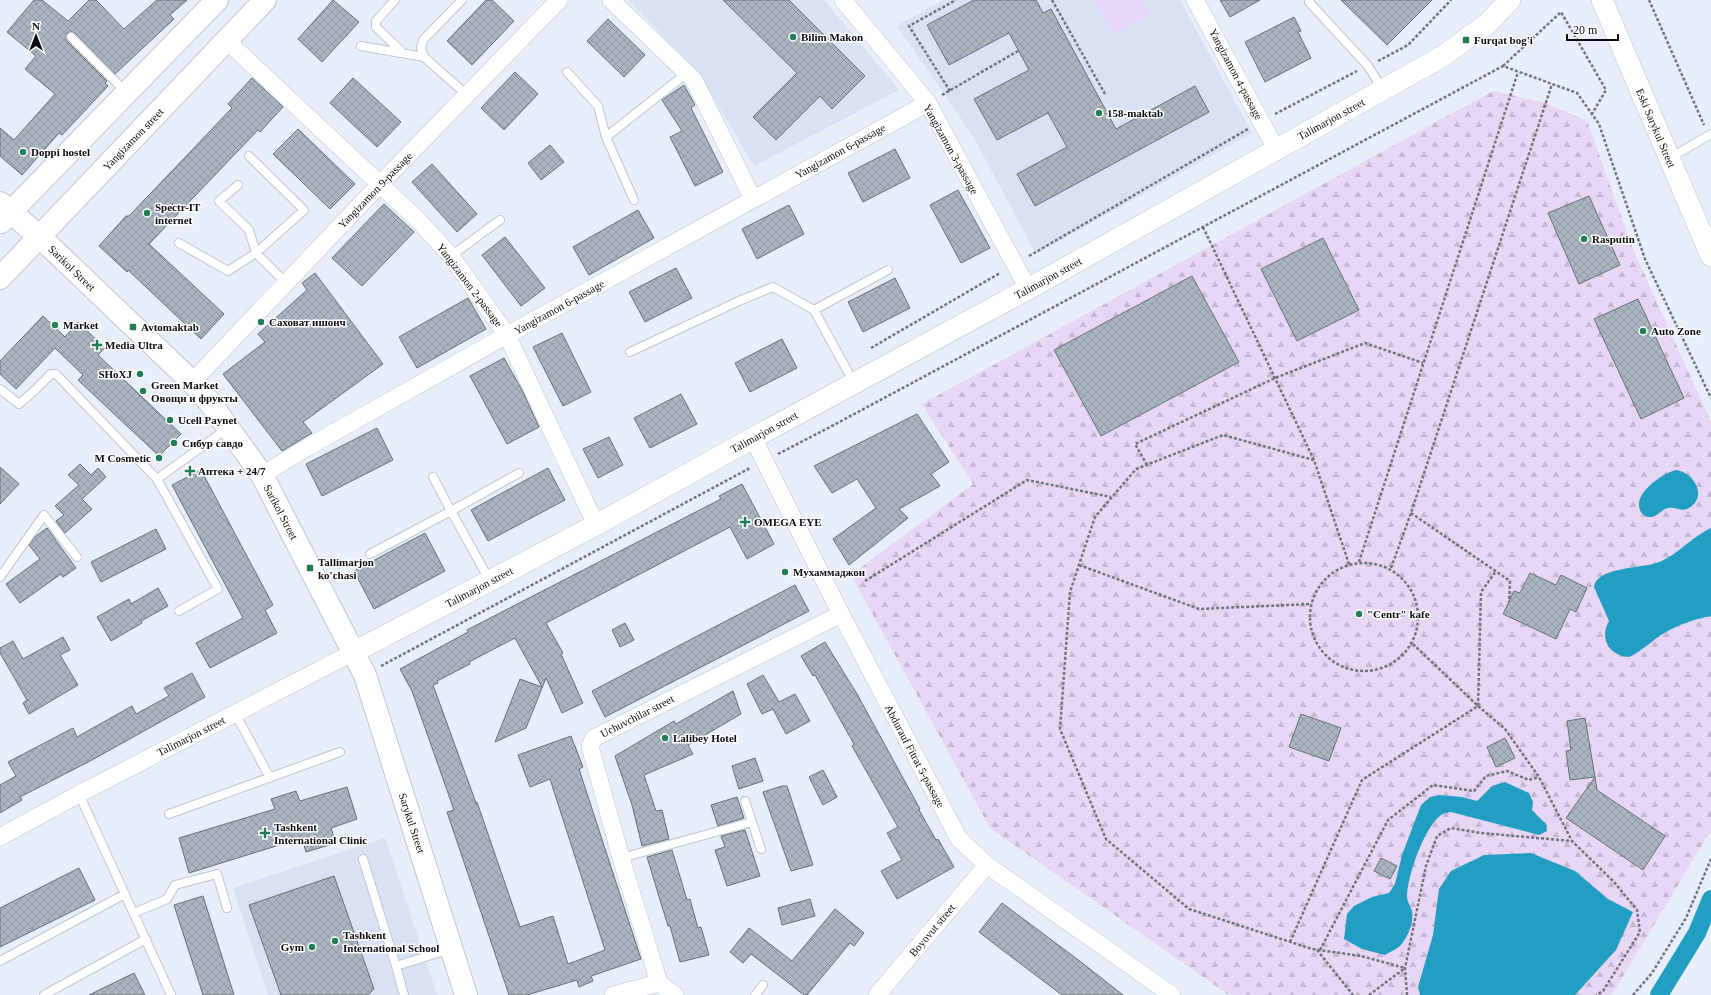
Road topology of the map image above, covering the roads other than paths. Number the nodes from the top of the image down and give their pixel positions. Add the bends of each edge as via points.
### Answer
1 (217, 0) edge
2 (266, 0) edge
3 (395, 0) edge
4 (462, 0) edge
5 (559, 0) edge
6 (611, 0) edge
7 (843, 0) edge
8 (1195, 0) edge
9 (1310, 0) edge
10 (1510, 0) edge
11 (1602, 0) edge
12 (71, 37) dead end
13 (227, 41) junction
14 (362, 46) dead end
15 (402, 52) junction
16 (424, 57) junction
17 (567, 72) dead end
18 (687, 73) junction
19 (1383, 90) junction
20 (126, 92) junction
21 (467, 95) junction
22 (928, 103) junction
23 (1710, 135) edge
24 (606, 137) junction
25 (1276, 149) junction
26 (249, 156) dead end
27 (1669, 158) junction
28 (238, 184) dead end
29 (380, 184) junction
30 (753, 199) junction
31 (634, 200) dead end
32 (3, 212) edge
33 (500, 220) dead end
34 (40, 237) junction
35 (179, 243) dead end
36 (256, 253) junction
37 (451, 256) junction
38 (1711, 256) edge
39 (888, 270) dead end
40 (0, 278) edge
41 (286, 284) junction
42 (1028, 289) junction
43 (814, 310) junction
44 (507, 335) junction
45 (630, 352) dead end
46 (192, 382) junction
47 (854, 383) junction
48 (0, 389) edge
49 (229, 428) junction
50 (753, 438) junction
51 (519, 473) dead end
52 (262, 475) junction
53 (432, 477) dead end
54 (157, 479) junction
55 (451, 511) junction
56 (596, 525) junction
57 (370, 554) dead end
58 (77, 557) dead end
59 (0, 577) edge
60 (490, 581) junction
61 (179, 611) dead end
62 (841, 614) junction
63 (354, 652) junction
64 (235, 713) junction
65 (340, 752) dead end
66 (270, 778) junction
67 (79, 794) junction
68 (745, 800) dead end
69 (169, 814) dead end
70 (752, 822) junction
71 (0, 837) edge
72 (761, 849) dead end
73 (621, 858) junction
74 (363, 859) dead end
75 (987, 865) junction
76 (125, 894) junction
77 (227, 908) dead end
78 (134, 913) junction
79 (146, 939) junction
80 (452, 949) junction
81 (0, 961) edge
82 (396, 966) junction
83 (659, 983) junction
84 (763, 984) dead end
85 (44, 995) edge
86 (171, 995) edge
87 (404, 995) edge
88 (466, 995) edge
89 (613, 995) edge
90 (675, 995) edge
91 (755, 995) edge
92 (876, 995) edge
93 (1172, 995) edge

1 - 20 main road
2 - 13 main road, Yangizamon street
3 - 15 lane via 376,21 376,27
4 - 16 lane via 423,40 421,48
5 - 21 street, Yangizamon 9-passage
6 - 18 street
7 - 22 street, Yangizamon 3-passage
8 - 25 street, Yangizamon 4-passage
9 - 19 lane via 1309,2 1368,66
10 - 19 street, Talimarjon street via 1488,23 1443,56
11 - 27 street, Eski Sarykul Street
12 - 20 lane
13 - 29 street, Yangizamon 2-passage
13 - 34 main road, Yangizamon street
14 - 15 lane
15 - 16 lane
16 - 21 lane
17 - 24 lane via 598,106
18 - 24 lane
18 - 30 street via 694,80
19 - 25 street, Talimarjon street
20 - 32 main road
21 - 29 street, Yangizamon 9-passage
22 - 30 street, Yangizamon 6-passage
22 - 42 street, Yangizamon 3-passage
23 - 27 lane
24 - 31 lane
25 - 42 street, Talimarjon street
26 - 36 lane via 304,210
27 - 38 street, Eski Sarykul Street
28 - 36 lane via 219,201 249,230
29 - 37 street, Yangizamon 2-passage
29 - 41 street, Yangizamon 9-passage
30 - 44 street, Yangizamon 6-passage
32 - 34 main road, Sarikol Street
33 - 37 lane
34 - 40 main road, Yangizamon street
34 - 46 main road, Sarikol Street
35 - 36 lane via 228,271
36 - 41 lane
37 - 44 street, Yangizamon 2-passage
39 - 43 lane
41 - 46 street, Yangizamon 9-passage
42 - 47 street, Talimarjon street
43 - 45 lane via 773,287
43 - 47 lane
44 - 52 street, Yangizamon 6-passage
44 - 56 street, Yangizamon 2-passage
46 - 49 main road, Sarikol Street
47 - 50 street, Talimarjon street
48 - 54 lane via 18,404 34,392 50,374 56,374
49 - 52 main road, Sarikol Street
49 - 54 lane
50 - 56 street, Talimarjon street
50 - 62 street, Abdurauf Fitrat 5-passage
51 - 55 lane
52 - 63 main road, Sarikol Street
53 - 55 lane
54 - 61 lane via 218,589
55 - 57 lane
55 - 60 lane
56 - 60 street, Talimarjon street
58 - 59 lane via 44,515
60 - 63 street, Talimarjon street
62 - 73 street, Uchuvchilar street via 594,738 590,746
62 - 75 street, Abdurauf Fitrat 5-passage via 959,839
63 - 64 street, Talimarjon street
63 - 80 main road, Sarykul Street via 365,675
64 - 66 lane
64 - 67 street, Talimarjon street
65 - 66 lane
66 - 69 lane
67 - 71 street, Talimarjon street
67 - 76 lane
68 - 70 lane
70 - 72 lane
70 - 73 lane
73 - 83 street, Uchuvchilar street
74 - 82 lane
75 - 92 street, Boyovut street
75 - 93 street, Abdurauf Fitrat 5-passage
76 - 78 lane
76 - 81 lane
77 - 78 lane via 217,874 175,885 167,899
78 - 79 lane
79 - 85 lane
79 - 86 lane
80 - 82 lane
80 - 88 main road, Sarykul Street
82 - 87 lane
83 - 89 street
83 - 90 street
84 - 91 lane

